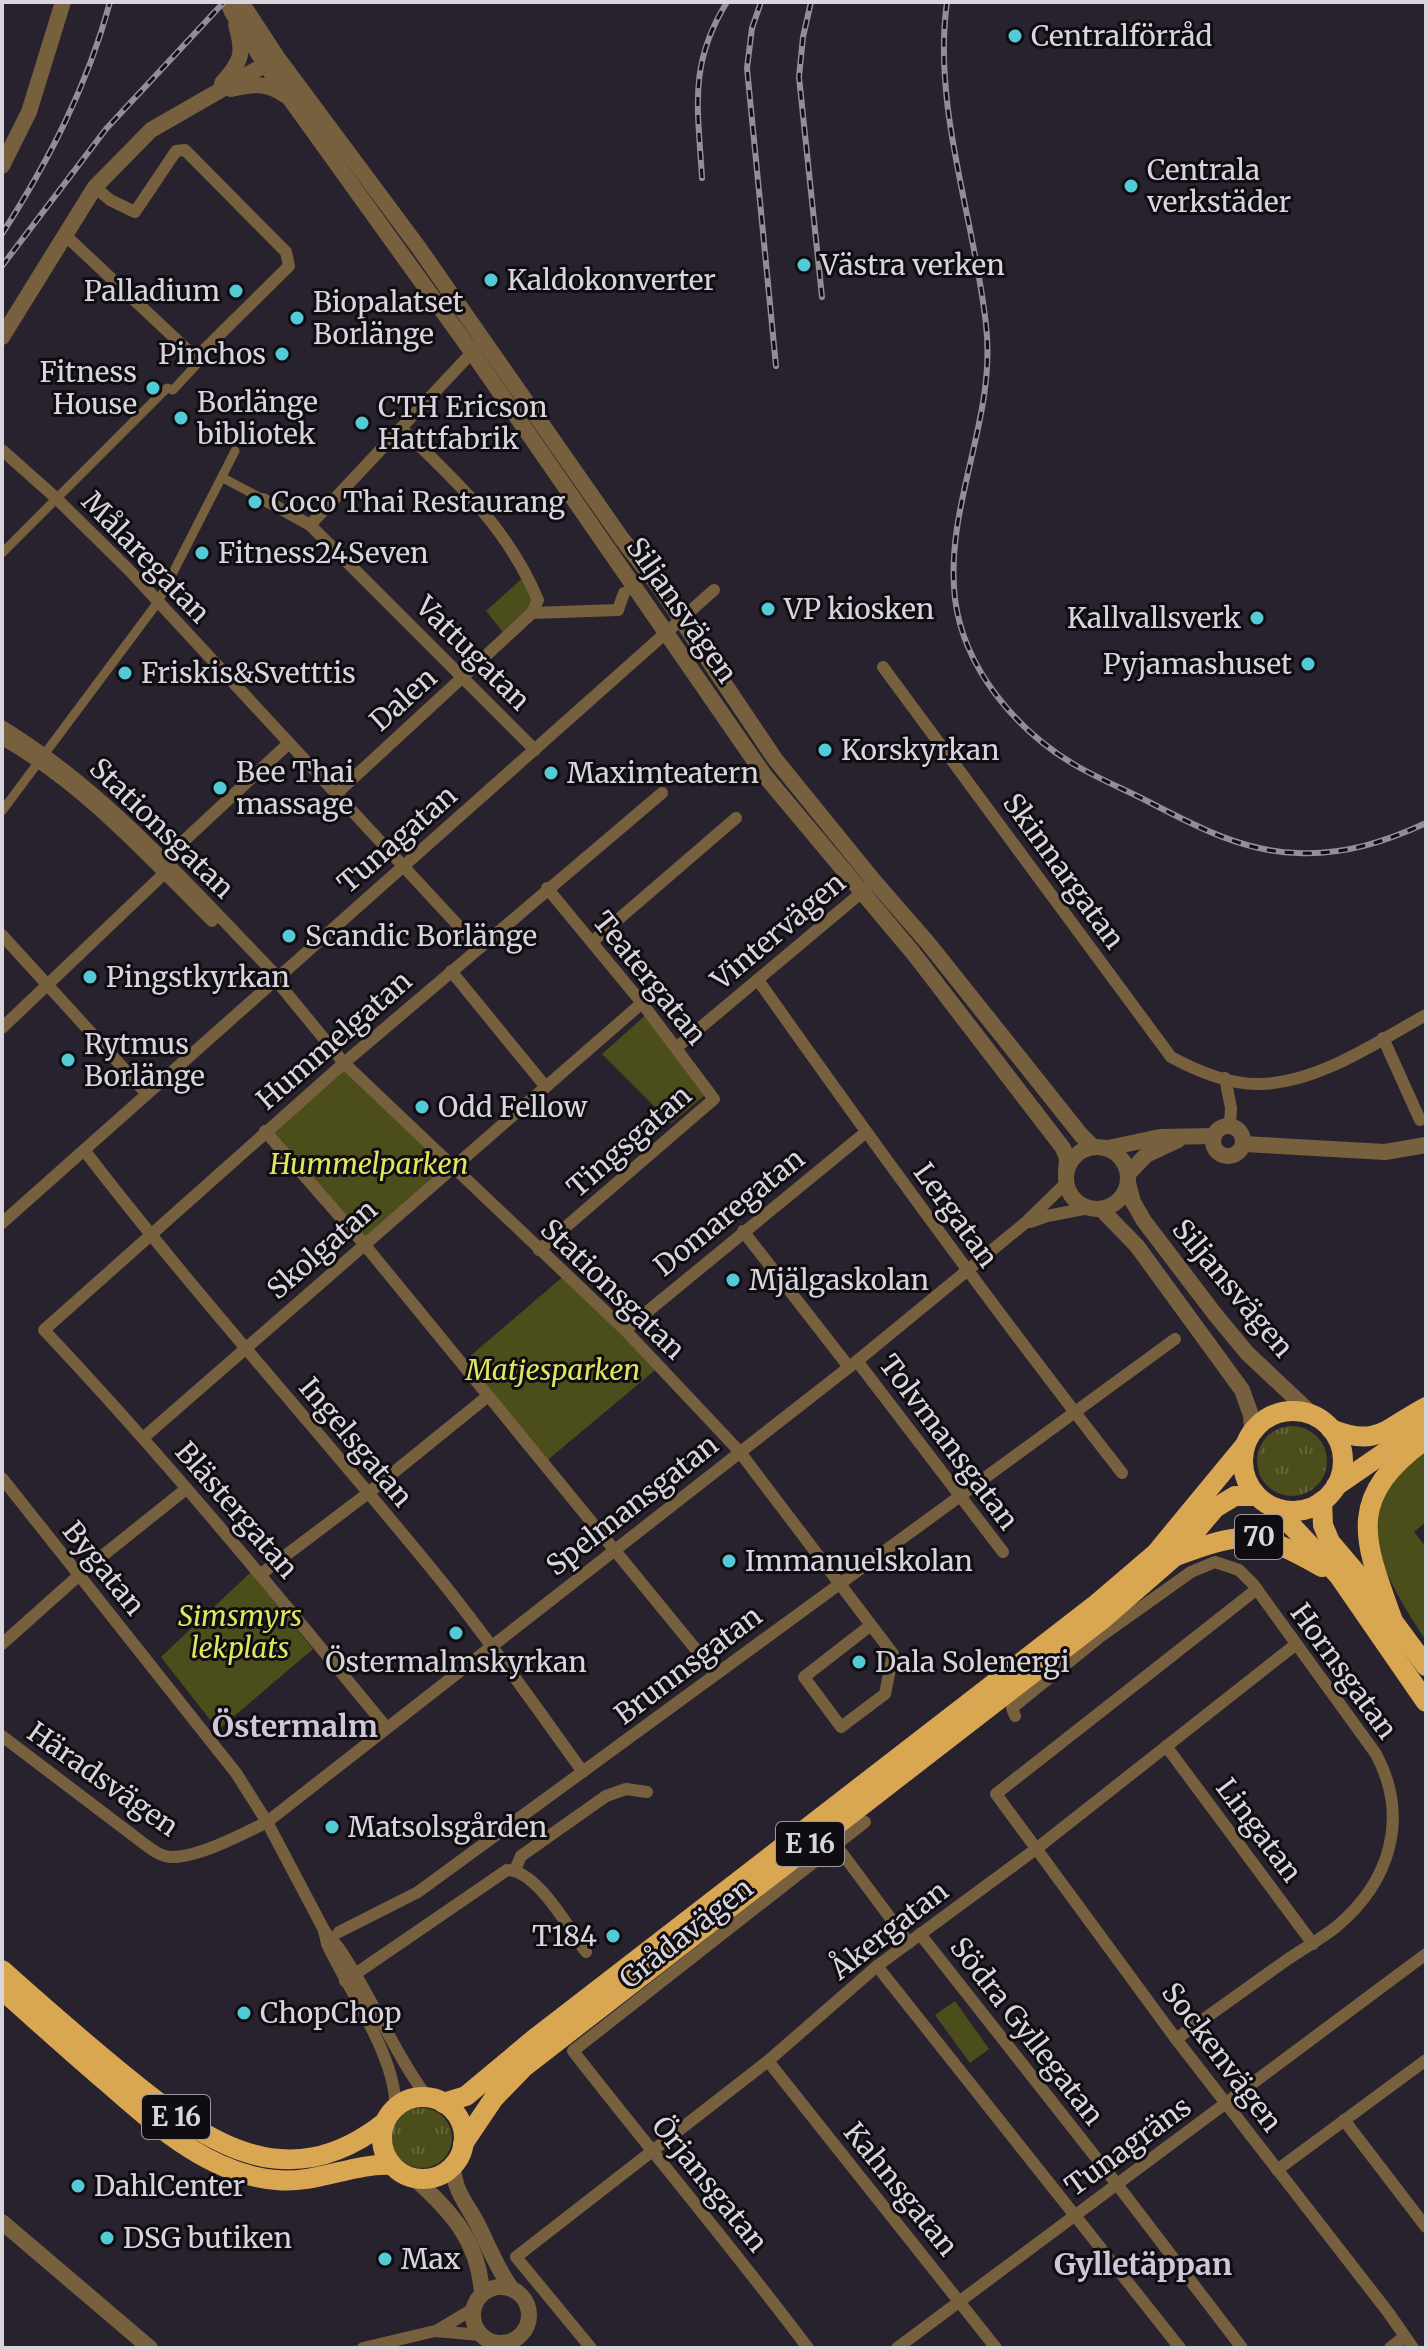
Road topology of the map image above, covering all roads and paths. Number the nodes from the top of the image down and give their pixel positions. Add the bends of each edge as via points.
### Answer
1 (63, 2) edge
2 (234, 5) edge
3 (271, 60) junction
4 (213, 93) junction
5 (292, 101) junction
6 (2, 166) edge
7 (95, 187) junction
8 (65, 235) junction
9 (2, 337) edge
10 (478, 346) junction
11 (196, 358) junction
12 (401, 428) junction
13 (2, 450) edge
14 (235, 451) dead end
15 (223, 478) junction
16 (56, 498) junction
17 (263, 499) joint
18 (310, 525) junction
19 (2, 553) edge
20 (714, 590) dead end
21 (624, 593) dead end
22 (158, 602) junction
23 (532, 613) junction
24 (681, 618) junction
25 (665, 631) junction
26 (883, 667) dead end
27 (463, 677) junction
28 (2, 726) edge
29 (2, 739) edge
30 (288, 744) junction
31 (535, 750) junction
32 (42, 757) junction
33 (662, 793) dead end
34 (336, 794) junction
35 (2, 811) edge
36 (736, 818) dead end
37 (164, 866) junction
38 (403, 866) junction
39 (868, 886) junction
40 (547, 888) junction
41 (2, 935) edge
42 (592, 942) junction
43 (479, 948) junction
44 (451, 971) junction
45 (275, 979) junction
46 (758, 980) junction
47 (48, 985) junction
48 (642, 1003) junction
49 (1426, 1015) edge
50 (2, 1028) edge
51 (1383, 1038) junction
52 (676, 1048) junction
53 (344, 1063) junction
54 (1225, 1078) junction
55 (545, 1086) junction
56 (146, 1093) junction
57 (714, 1099) joint
58 (1420, 1120) dead end
59 (1230, 1125) junction
60 (265, 1131) junction
61 (865, 1133) junction
62 (1214, 1136) junction
63 (1187, 1138) junction
64 (1244, 1144) junction
65 (1426, 1145) edge
66 (1100, 1148) junction
67 (84, 1150) junction
68 (453, 1166) junction
69 (1066, 1178) junction
70 (1128, 1178) junction
71 (1095, 1208) junction
72 (2, 1223) edge
73 (1025, 1223) junction
74 (743, 1231) junction
75 (150, 1235) junction
76 (364, 1244) junction
77 (539, 1250) junction
78 (966, 1270) junction
79 (44, 1330) joint
80 (625, 1330) junction
81 (1175, 1339) dead end
82 (247, 1347) junction
83 (853, 1364) junction
84 (488, 1396) junction
85 (1426, 1407) edge
86 (1075, 1414) junction
87 (1313, 1415) junction
88 (1426, 1424) edge
89 (1331, 1429) junction
90 (143, 1438) junction
91 (1249, 1438) junction
92 (1426, 1439) edge
93 (739, 1451) junction
94 (1122, 1473) dead end
95 (2, 1478) edge
96 (186, 1489) junction
97 (960, 1493) junction
98 (367, 1494) junction
99 (1329, 1494) junction
100 (1257, 1496) junction
101 (1275, 1508) junction
102 (616, 1549) junction
103 (1003, 1552) dead end
104 (1173, 1558) junction
105 (261, 1574) junction
106 (79, 1576) junction
107 (1339, 1576) junction
108 (839, 1583) junction
109 (1257, 1589) junction
110 (1393, 1621) junction
111 (871, 1625) junction
112 (2, 1644) edge
113 (1295, 1645) junction
114 (492, 1646) junction
115 (1426, 1666) edge
116 (716, 1674) junction
117 (1426, 1702) edge
118 (1015, 1716) dead end
119 (386, 1727) junction
120 (2, 1736) edge
121 (1166, 1746) junction
122 (583, 1772) junction
123 (647, 1792) dead end
124 (267, 1822) junction
125 (865, 1822) dead end
126 (836, 1845) junction
127 (1036, 1849) junction
128 (515, 1870) junction
129 (339, 1932) dead end
130 (920, 1934) junction
131 (909, 1943) junction
132 (1313, 1944) junction
133 (586, 1952) dead end
134 (1426, 1954) edge
135 (877, 1966) junction
136 (2, 1970) edge
137 (350, 1978) junction
138 (2, 1990) edge
139 (1176, 2039) junction
140 (573, 2051) joint
141 (1426, 2060) edge
142 (768, 2061) junction
143 (435, 2100) junction
144 (1228, 2103) junction
145 (390, 2115) junction
146 (1344, 2120) junction
147 (463, 2144) junction
148 (651, 2152) junction
149 (391, 2165) junction
150 (453, 2166) junction
151 (1277, 2170) junction
152 (415, 2179) junction
153 (1116, 2183) junction
154 (1075, 2213) junction
155 (2, 2222) edge
156 (1426, 2227) edge
157 (511, 2288) junction
158 (478, 2302) junction
159 (960, 2302) junction
160 (435, 2331) junction
161 (481, 2335) junction
162 (1404, 2337) junction
163 (522, 2342) edge
164 (502, 2346) edge
165 (150, 2348) edge
166 (363, 2348) edge
167 (591, 2348) edge
168 (808, 2348) edge
169 (897, 2348) edge
170 (996, 2348) edge
171 (1180, 2348) edge
172 (1242, 2348) edge
173 (1390, 2348) edge
174 (1413, 2348) edge

1 - 6 street via 29,112
2 - 3 street
2 - 4 street via 240,58
3 - 4 street
3 - 5 street, Siljansvägen
3 - 10 street, Siljansvägen
4 - 5 street via 264,85
4 - 7 street via 151,130
5 - 10 street, Siljansvägen
7 - 8 street
7 - 11 street via 135,212 176,151 185,150 286,252 289,266
8 - 9 street
8 - 11 street
10 - 12 street
10 - 24 street, Siljansvägen
10 - 25 street, Siljansvägen
11 - 16 street via 198,363 173,390 167,388
12 - 18 street
12 - 23 street via 504,535 538,600
13 - 16 street, Målaregatan
14 - 15 street
15 - 17 street, Vattugatan
15 - 22 street
16 - 19 street
16 - 22 street, Målaregatan
17 - 18 street, Vattugatan
18 - 27 street, Vattugatan
20 - 24 street, Tunagatan
21 - 23 street via 618,610
22 - 30 street, Målaregatan
22 - 32 street
23 - 27 street, Dalen
24 - 25 street, Tunagatan
24 - 39 street, Siljansvägen
25 - 31 street, Tunagatan
25 - 39 street, Siljansvägen via 765,776
26 - 54 street, Skinnargatan via 1171,1057
27 - 31 street, Vattugatan
27 - 34 street, Dalen
28 - 32 street, Stationsgatan
29 - 32 street, Stationsgatan
30 - 34 street, Målaregatan
30 - 37 street
31 - 38 street, Tunagatan
32 - 35 street
32 - 37 street, Stationsgatan via 84,784
33 - 40 street, Hummelgatan
34 - 38 street, Målaregatan
36 - 42 street
37 - 45 street, Stationsgatan via 267,977
37 - 47 street
38 - 43 street, Målaregatan
38 - 45 street, Tunagatan
39 - 46 street, Vintervägen
39 - 66 street, Siljansvägen via 928,943 1081,1135
39 - 69 street, Siljansvägen via 1063,1148
40 - 42 street, Teatergatan
40 - 43 street, Hummelgatan
41 - 47 street
42 - 48 street, Teatergatan
43 - 44 street, Hummelgatan
44 - 53 street, Hummelgatan
44 - 55 street
45 - 53 street, Stationsgatan
45 - 56 street, Tunagatan
46 - 52 street, Vintervägen
46 - 61 street, Lergatan
47 - 50 street
47 - 56 street
48 - 52 street, Teatergatan
48 - 55 street, Skolgatan
49 - 51 street, Skinnargatan
51 - 54 street, Skinnargatan via 1327,1067 1287,1080 1258,1084
51 - 58 street
52 - 57 street, Teatergatan
53 - 60 street, Hummelgatan
53 - 68 street, Stationsgatan
54 - 59 street
55 - 68 street, Skolgatan
56 - 67 street, Tunagatan
57 - 77 street, Tingsgatan
59 - 62 street
59 - 64 street via 1242,1134
60 - 75 street, Hummelgatan
60 - 76 street
61 - 74 street, Domaregatan
61 - 78 street, Lergatan
62 - 63 street
62 - 64 street via 1214,1147 1227,1156
63 - 66 street via 1160,1137
63 - 70 street via 1146,1155
64 - 65 street via 1385,1152
66 - 69 street via 1075,1155
66 - 70 street via 1122,1158
67 - 72 street, Tunagatan
67 - 75 street, Ingelsgatan
68 - 76 street, Skolgatan
68 - 77 street, Stationsgatan
69 - 71 street via 1074,1199
69 - 73 street, Spelmansgatan
70 - 71 street via 1119,1200
70 - 87 street, Siljansvägen via 1144,1221 1214,1313 1247,1353
71 - 73 street, Spelmansgatan
71 - 91 street, Siljansvägen via 1137,1246 1237,1382 1248,1403
73 - 78 street, Spelmansgatan
74 - 80 street, Domaregatan
74 - 83 street, Tolvmansgatan
75 - 79 street, Hummelgatan
75 - 82 street, Ingelsgatan
76 - 82 street, Skolgatan
76 - 84 street
77 - 80 street, Stationsgatan
78 - 83 street, Spelmansgatan
78 - 86 street, Lergatan
79 - 90 street, Blästergatan
80 - 93 street, Stationsgatan
81 - 86 street, Brunnsgatan
82 - 90 street, Skolgatan
82 - 98 street, Ingelsgatan
83 - 93 street, Spelmansgatan
83 - 97 street, Tolvmansgatan
84 - 98 street
84 - 102 street
85 - 89 highway via 1369,1438
86 - 94 street, Lergatan
86 - 97 street, Brunnsgatan
87 - 89 highway
87 - 91 highway via 1280,1413
88 - 99 highway
89 - 99 highway via 1342,1457 1341,1472
90 - 96 street, Blästergatan
91 - 100 highway via 1245,1476
91 - 143 highway, E 16 via 1156,1553 1094,1606 466,2096
92 - 110 highway via 1378,1485 1368,1516 1371,1556
93 - 102 street, Spelmansgatan
93 - 108 street, Stationsgatan
95 - 106 street, Bygatan
96 - 105 street, Blästergatan
96 - 106 street
97 - 103 street, Tolvmansgatan
97 - 108 street, Brunnsgatan
98 - 105 street
98 - 114 street, Ingelsgatan
99 - 101 highway via 1300,1510
99 - 110 highway, 70 via 1323,1525 1330,1542
100 - 101 highway
100 - 104 highway, E 16 via 1223,1502
101 - 107 highway, 70
102 - 114 street, Spelmansgatan
102 - 116 street
104 - 107 highway, 70 via 1251,1536 1280,1543
104 - 147 highway, E 16 via 1104,1618 524,2067 494,2098
105 - 119 street, Blästergatan
106 - 112 street
106 - 124 street, Bygatan via 236,1773
107 - 117 highway, 70
108 - 111 street, Stationsgatan
108 - 116 street, Brunnsgatan
109 - 113 street, Hornsgatan
109 - 118 street, Hornsgatan via 1239,1570 1215,1562 1191,1572 1012,1708
109 - 127 street, Sockenvägen via 996,1794
110 - 115 highway, 70
111 - 111 street, Stationsgatan via 893,1654 885,1694 841,1727 804,1677
113 - 121 street, Åkergatan
113 - 132 street, Hornsgatan via 1385,1770 1393,1824 1386,1860 1369,1894
114 - 119 street, Spelmansgatan
114 - 122 street, Ingelsgatan
116 - 122 street, Brunnsgatan
119 - 124 street, Spelmansgatan
120 - 124 street, Häradsvägen via 164,1856 204,1849
121 - 127 street, Åkergatan
121 - 132 street, Lingatan
122 - 129 street, Brunnsgatan via 418,1892
123 - 128 street via 626,1789 606,1796 521,1856
124 - 137 street, Bygatan via 327,1944
125 - 126 street, Grådavägen
126 - 131 street, Södra Gyllegatan
126 - 140 street, Grådavägen
127 - 130 street, Åkergatan
127 - 139 street, Sockenvägen
128 - 133 street via 532,1879
128 - 137 street via 499,1874
130 - 131 street, Åkergatan
130 - 153 street, Södra Gyllegatan
131 - 135 street, Åkergatan
132 - 139 street, Hornsgatan
134 - 144 street, Tunagräns
135 - 142 street, Åkergatan
135 - 154 street
136 - 145 highway, E 16 via 162,2107 231,2147 270,2159 312,2159 355,2143
137 - 143 street, Bygatan via 409,2072
137 - 145 street, Bygatan via 393,2079
138 - 149 highway, E 16 via 148,2118 220,2164 256,2177 297,2181
139 - 144 street, Sockenvägen
140 - 148 street, Örjansgatan
141 - 146 street
142 - 148 street, Åkergatan
142 - 159 street, Kahnsgatan
143 - 145 highway, E 16 via 407,2101
143 - 147 highway via 454,2111
144 - 151 street, Sockenvägen
144 - 153 street, Tunagräns
145 - 149 highway via 382,2141
146 - 151 street
146 - 156 street
147 - 150 highway, E 16
148 - 167 street, Åkergatan via 516,2257
148 - 168 street, Örjansgatan
149 - 152 highway
150 - 152 highway via 436,2177
150 - 157 street via 459,2196
151 - 162 street, Sockenvägen
152 - 158 street via 442,2203 466,2237 477,2264
153 - 154 street, Tunagräns
153 - 172 street, Södra Gyllegatan
154 - 159 street, Tunagräns
154 - 171 street
155 - 165 street
157 - 158 street via 495,2287
157 - 163 street via 529,2309
158 - 160 street
158 - 161 street via 474,2323
159 - 169 street, Tunagräns
159 - 170 street, Kahnsgatan
160 - 161 street
160 - 166 street
161 - 164 street
162 - 173 street
162 - 174 street, Sockenvägen
163 - 164 street

